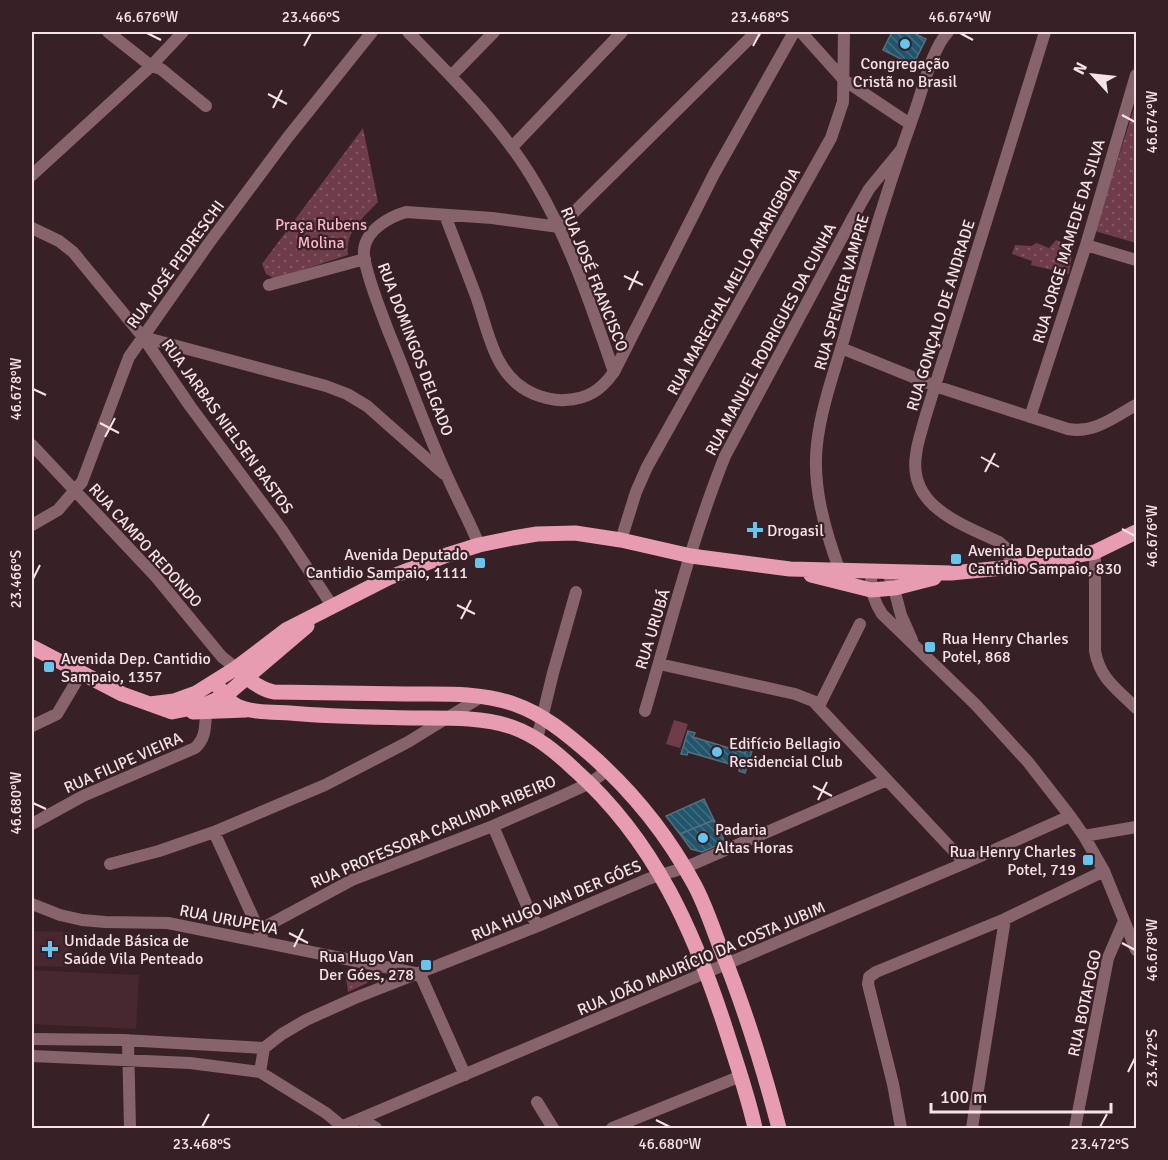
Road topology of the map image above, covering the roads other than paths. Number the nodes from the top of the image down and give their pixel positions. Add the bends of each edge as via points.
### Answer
1 (108, 32) edge
2 (183, 32) edge
3 (372, 32) edge
4 (408, 32) edge
5 (494, 32) edge
6 (622, 32) edge
7 (756, 32) edge
8 (794, 32) edge
9 (801, 32) edge
10 (844, 32) edge
11 (948, 32) edge
12 (1045, 32) edge
13 (151, 66) junction
14 (1137, 75) edge
15 (451, 76) junction
16 (844, 80) junction
17 (206, 106) dead end
18 (910, 124) junction
19 (512, 147) junction
20 (901, 150) junction
21 (32, 175) edge
22 (445, 215) junction
23 (559, 226) junction
24 (32, 228) edge
25 (1086, 245) junction
26 (364, 259) junction
27 (1137, 260) edge
28 (269, 285) dead end
29 (143, 337) junction
30 (841, 348) junction
31 (614, 372) junction
32 (935, 386) junction
33 (1137, 405) edge
34 (1030, 417) junction
35 (32, 445) edge
36 (447, 477) junction
37 (75, 491) junction
38 (32, 525) edge
39 (1137, 532) edge
40 (621, 540) junction
41 (479, 545) junction
42 (1095, 552) junction
43 (691, 556) junction
44 (1013, 567) junction
45 (790, 569) junction
46 (839, 569) junction
47 (879, 571) junction
48 (951, 573) junction
49 (895, 588) junction
50 (871, 590) junction
51 (576, 592) dead end
52 (331, 608) junction
53 (860, 624) dead end
54 (32, 646) edge
55 (915, 647) junction
56 (659, 664) junction
57 (82, 672) junction
58 (241, 674) junction
59 (216, 682) junction
60 (225, 696) junction
61 (481, 696) junction
62 (150, 704) junction
63 (819, 706) junction
64 (1137, 708) edge
65 (252, 710) junction
66 (645, 711) dead end
67 (172, 712) junction
68 (206, 713) junction
69 (542, 717) junction
70 (444, 718) junction
71 (32, 726) edge
72 (537, 739) junction
73 (608, 770) junction
74 (887, 780) junction
75 (590, 783) junction
76 (1070, 816) junction
77 (32, 824) edge
78 (493, 826) junction
79 (1137, 827) edge
80 (214, 832) junction
81 (1084, 836) junction
82 (965, 863) junction
83 (110, 864) dead end
84 (684, 868) junction
85 (1104, 871) junction
86 (662, 875) junction
87 (32, 904) edge
88 (1005, 919) junction
89 (1124, 921) junction
90 (538, 926) junction
91 (259, 930) junction
92 (265, 943) junction
93 (1137, 950) edge
94 (727, 964) junction
95 (706, 973) junction
96 (420, 974) junction
97 (32, 1039) edge
98 (128, 1040) junction
99 (264, 1048) junction
100 (32, 1056) edge
101 (128, 1061) junction
102 (260, 1072) junction
103 (465, 1076) junction
104 (741, 1076) junction
105 (537, 1102) dead end
106 (361, 1119) junction
107 (344, 1127) edge
108 (130, 1128) edge
109 (376, 1128) edge
110 (553, 1128) edge
111 (612, 1128) edge
112 (755, 1128) edge
113 (779, 1128) edge
114 (901, 1128) edge
115 (972, 1128) edge
116 (1075, 1128) edge

1 - 13 street
2 - 13 street
3 - 29 street, RUA JOSÉ PEDRESCHI via 288,137
4 - 15 street, RUA JOSÉ FRANCISCO
5 - 15 street
6 - 19 street
7 - 23 street
8 - 31 street via 714,174
9 - 16 street
10 - 16 street, RUA MARECHAL MELLO ARARIGBOIA
11 - 18 street, RUA SPENCER VAMPRE
12 - 32 street, RUA GONÇALO DE ANDRADE
13 - 17 street via 161,69
13 - 21 street
14 - 25 street, RUA JORGE MAMEDE DA SILVA
15 - 19 street, RUA JOSÉ FRANCISCO
16 - 18 street
16 - 40 street, RUA MARECHAL MELLO ARARIGBOIA via 843,102 831,138 647,467
18 - 20 street, RUA SPENCER VAMPRE
19 - 23 street, RUA JOSÉ FRANCISCO
20 - 30 street, RUA SPENCER VAMPRE
20 - 43 street, RUA MANUEL RODRIGUES DA CUNHA via 869,189 741,424 715,482
22 - 23 street, RUA DOMINGOS DELGADO
22 - 26 street, RUA DOMINGOS DELGADO via 394,215 367,240
22 - 31 street via 494,351 515,384 544,398 573,400 596,393
23 - 31 street, RUA JOSÉ FRANCISCO
24 - 29 street, RUA JARBAS NIELSEN BASTOS via 73,252
25 - 27 street
25 - 34 street, RUA JORGE MAMEDE DA SILVA
26 - 28 street
26 - 36 street, RUA DOMINGOS DELGADO via 379,308
29 - 36 street via 347,394 367,406
29 - 37 street, RUA JOSÉ PEDRESCHI via 129,357 82,482
29 - 52 street, RUA JARBAS NIELSEN BASTOS via 282,530
30 - 32 street
30 - 46 street, RUA SPENCER VAMPRE via 821,418 816,467
32 - 34 street
32 - 44 street, RUA GONÇALO DE ANDRADE via 915,456 924,494 948,518 999,542 1006,548
33 - 34 street via 1088,430 1068,429
35 - 37 street, RUA CAMPO REDONDO
36 - 41 street, RUA DOMINGOS DELGADO
37 - 38 street, RUA JOSÉ PEDRESCHI via 58,510
37 - 58 street, RUA CAMPO REDONDO
39 - 42 main road
40 - 41 main road via 558,533
40 - 43 main road
41 - 52 main road via 416,566
42 - 44 main road
42 - 64 street via 1098,666
43 - 45 main road
43 - 56 street, RUA URUBÁ
44 - 48 main road
45 - 46 main road
45 - 50 main road
46 - 47 main road
47 - 48 main road
47 - 49 street
47 - 50 street
48 - 49 main road
49 - 50 main road
49 - 55 street
50 - 55 street via 882,614
51 - 69 street
52 - 58 main road via 286,630 249,656
53 - 63 street
54 - 57 main road
55 - 76 street via 976,705
56 - 63 street via 806,697
56 - 66 street, RUA URUBÁ
57 - 62 main road
57 - 71 street via 57,714
58 - 59 main road
58 - 60 main road
58 - 61 main road via 274,692
59 - 60 main road
59 - 62 main road via 187,697
60 - 65 main road via 237,706
60 - 67 main road
61 - 69 main road via 515,704
61 - 70 street
62 - 67 main road
63 - 74 street
65 - 68 main road
65 - 70 main road
67 - 68 main road
68 - 77 street, RUA FILIPE VIEIRA via 204,736 195,748 83,796
69 - 72 street
69 - 73 main road
70 - 72 main road via 509,726
70 - 80 street via 350,774
72 - 75 main road
73 - 75 street, RUA PROFESSORA CARLINDA RIBEIRO
73 - 84 main road via 642,805
74 - 82 street
74 - 84 street, RUA HUGO VAN DER GÓES
75 - 78 street, RUA PROFESSORA CARLINDA RIBEIRO
75 - 86 main road via 641,842
76 - 81 street
76 - 82 street, RUA JOÃO MAURÍCIO DA COSTA JUBIM
78 - 90 street
78 - 91 street, RUA PROFESSORA CARLINDA RIBEIRO via 352,880
79 - 81 street
80 - 83 street
80 - 91 street
81 - 85 street
82 - 94 street, RUA JOÃO MAURÍCIO DA COSTA JUBIM
84 - 86 street, RUA HUGO VAN DER GÓES
84 - 94 main road via 699,894
85 - 88 street
85 - 89 street
86 - 90 street, RUA HUGO VAN DER GÓES
86 - 95 main road
87 - 92 street, RUA URUPEVA via 82,920 168,923
88 - 114 street via 869,977
88 - 115 street
89 - 93 street
89 - 116 street, RUA BOTAFOGO via 1108,958
90 - 96 street, RUA HUGO VAN DER GÓES
91 - 92 street
92 - 96 street, RUA URUPEVA
94 - 95 street, RUA JOÃO MAURÍCIO DA COSTA JUBIM
94 - 113 main road
95 - 103 street, RUA JOÃO MAURÍCIO DA COSTA JUBIM
95 - 104 main road
96 - 99 street, RUA HUGO VAN DER GÓES via 306,1020
96 - 103 street
97 - 98 street
98 - 99 street
98 - 101 street
99 - 102 street
100 - 101 street
101 - 102 street via 190,1063
101 - 108 street
102 - 107 street
103 - 106 street, RUA JOÃO MAURÍCIO DA COSTA JUBIM
104 - 111 street
104 - 112 main road
105 - 110 street
106 - 107 street, RUA JOÃO MAURÍCIO DA COSTA JUBIM
106 - 109 street

